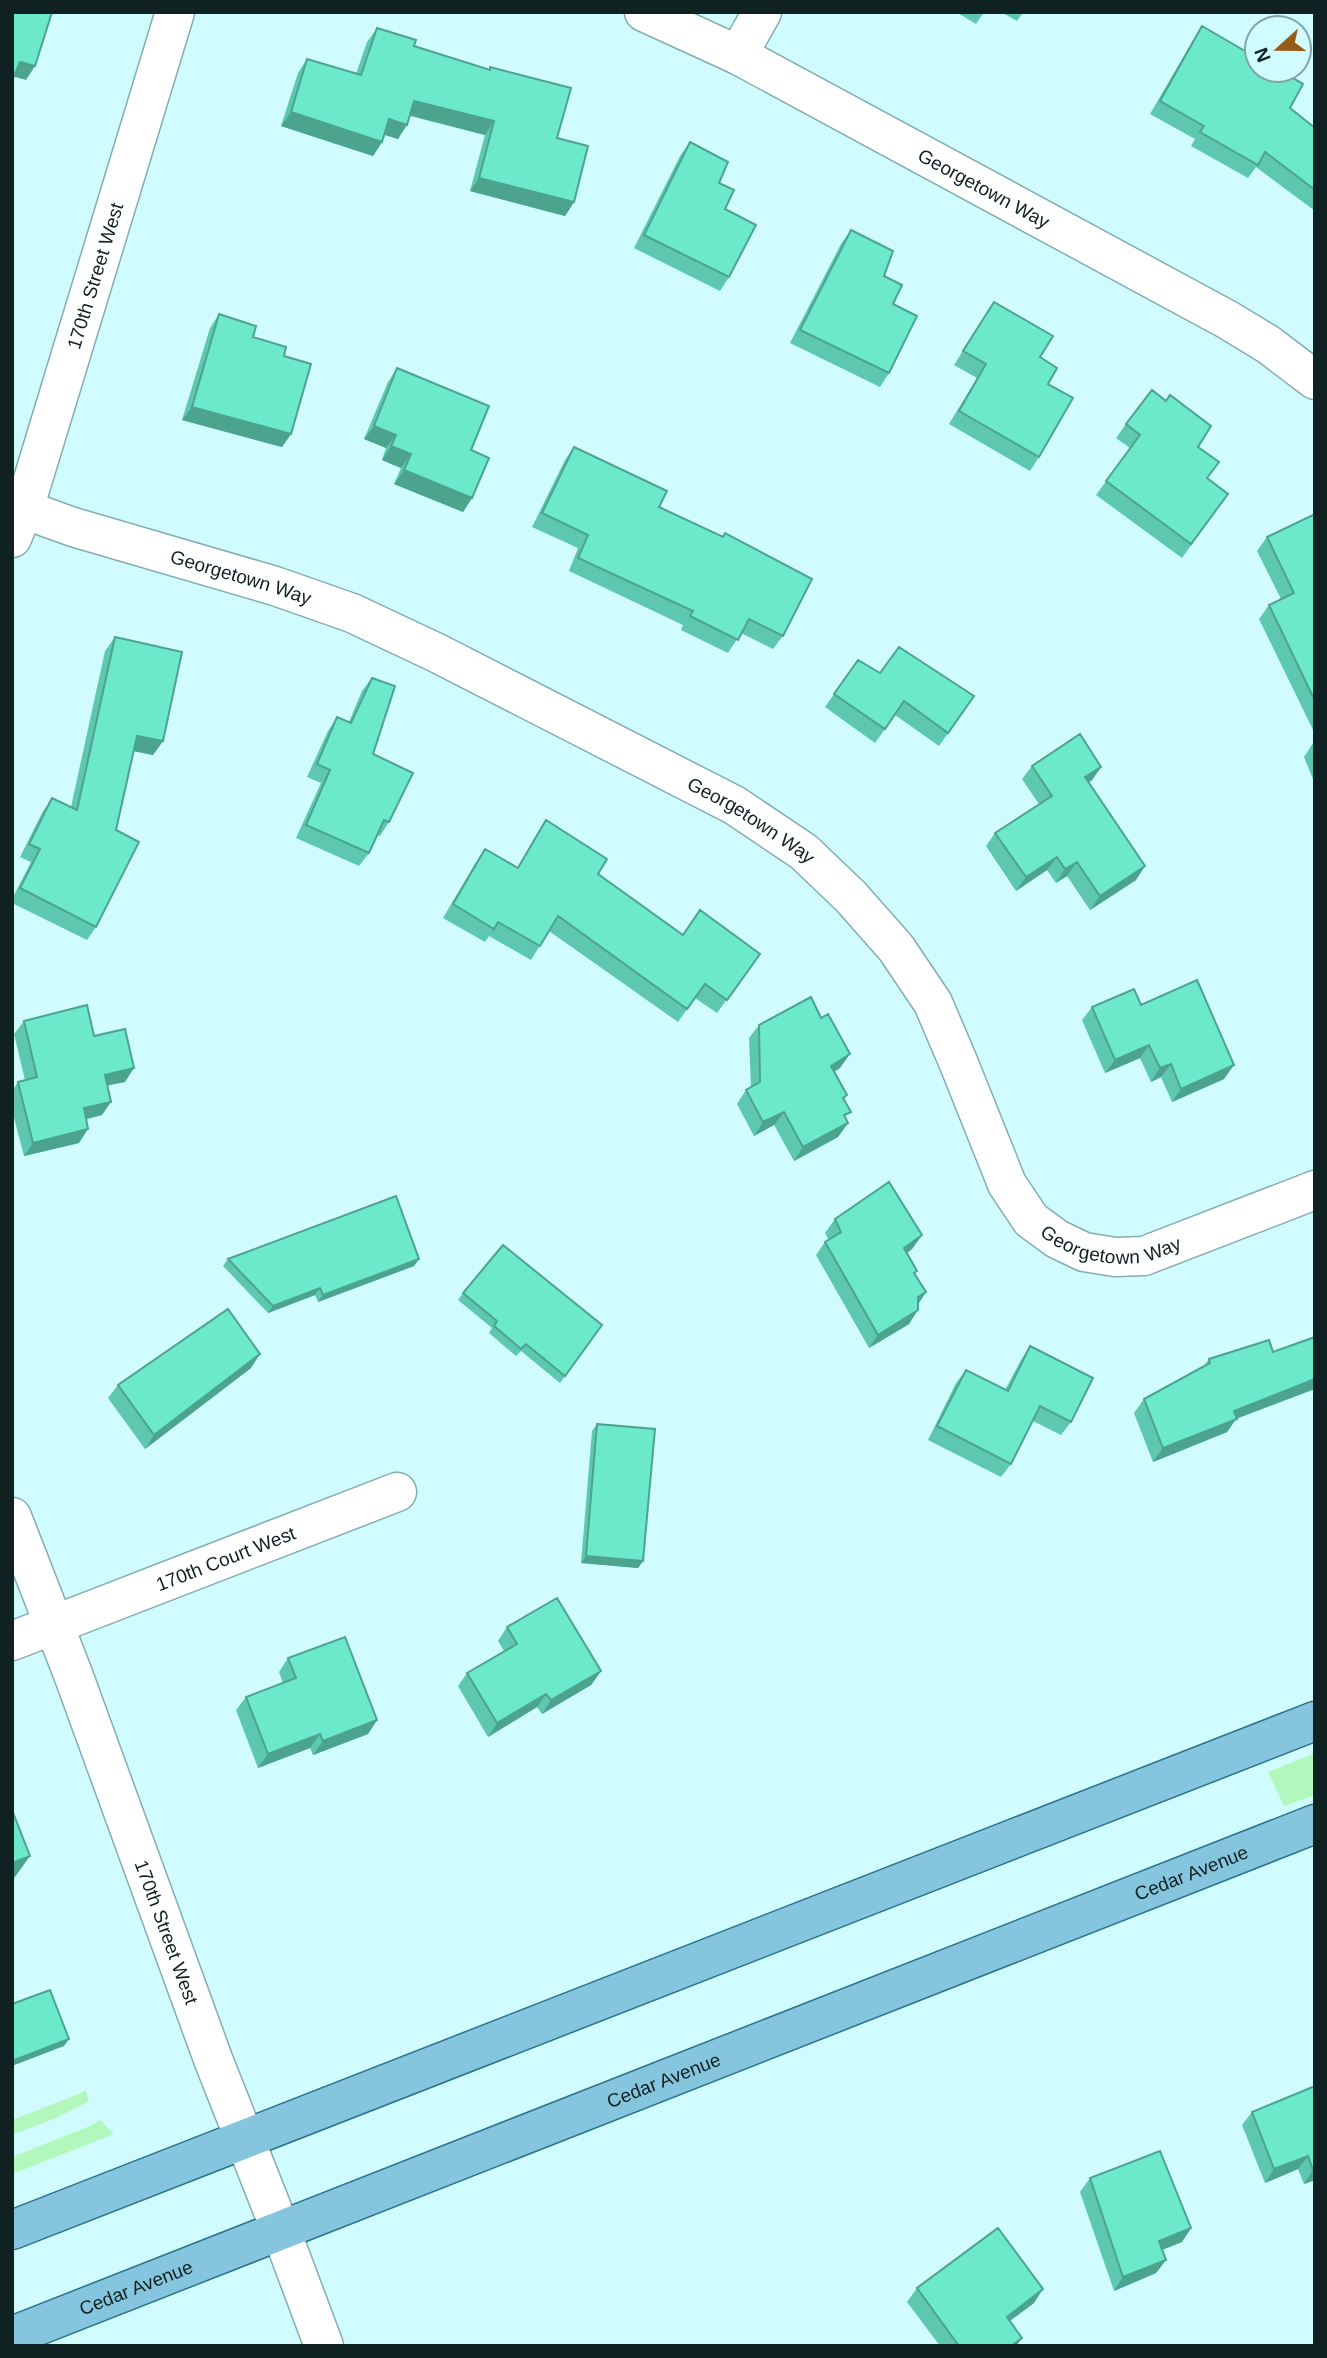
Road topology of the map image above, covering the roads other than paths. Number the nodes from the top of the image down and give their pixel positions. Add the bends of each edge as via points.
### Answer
1 (175, 12) edge
2 (644, 12) edge
3 (762, 12) edge
4 (738, 55) junction
5 (1315, 380) edge
6 (16, 517) edge
7 (1315, 1190) edge
8 (397, 1492) dead end
9 (12, 1517) edge
10 (54, 1626) junction
11 (12, 1641) edge
12 (1315, 1721) edge
13 (1315, 1824) edge
14 (244, 2138) junction
15 (12, 2230) edge
16 (281, 2231) junction
17 (12, 2336) edge
18 (324, 2346) edge

1 - 6 street, 170th Street West
2 - 4 street, Georgetown Way
3 - 4 street
4 - 5 street, Georgetown Way via 1228,320
6 - 7 street, Georgetown Way via 73,527 352,613 734,805 804,852 896,948 933,1003 1007,1184 1031,1220 1057,1239 1084,1252 1144,1256
8 - 10 street, 170th Court West
9 - 10 street, 170th Street West
10 - 11 street, 170th Court West
10 - 14 street, 170th Street West
12 - 14 main road
13 - 16 main road, Cedar Avenue
14 - 15 main road
14 - 16 street, 170th Street West
16 - 17 main road, Cedar Avenue
16 - 18 street, 170th Street West

